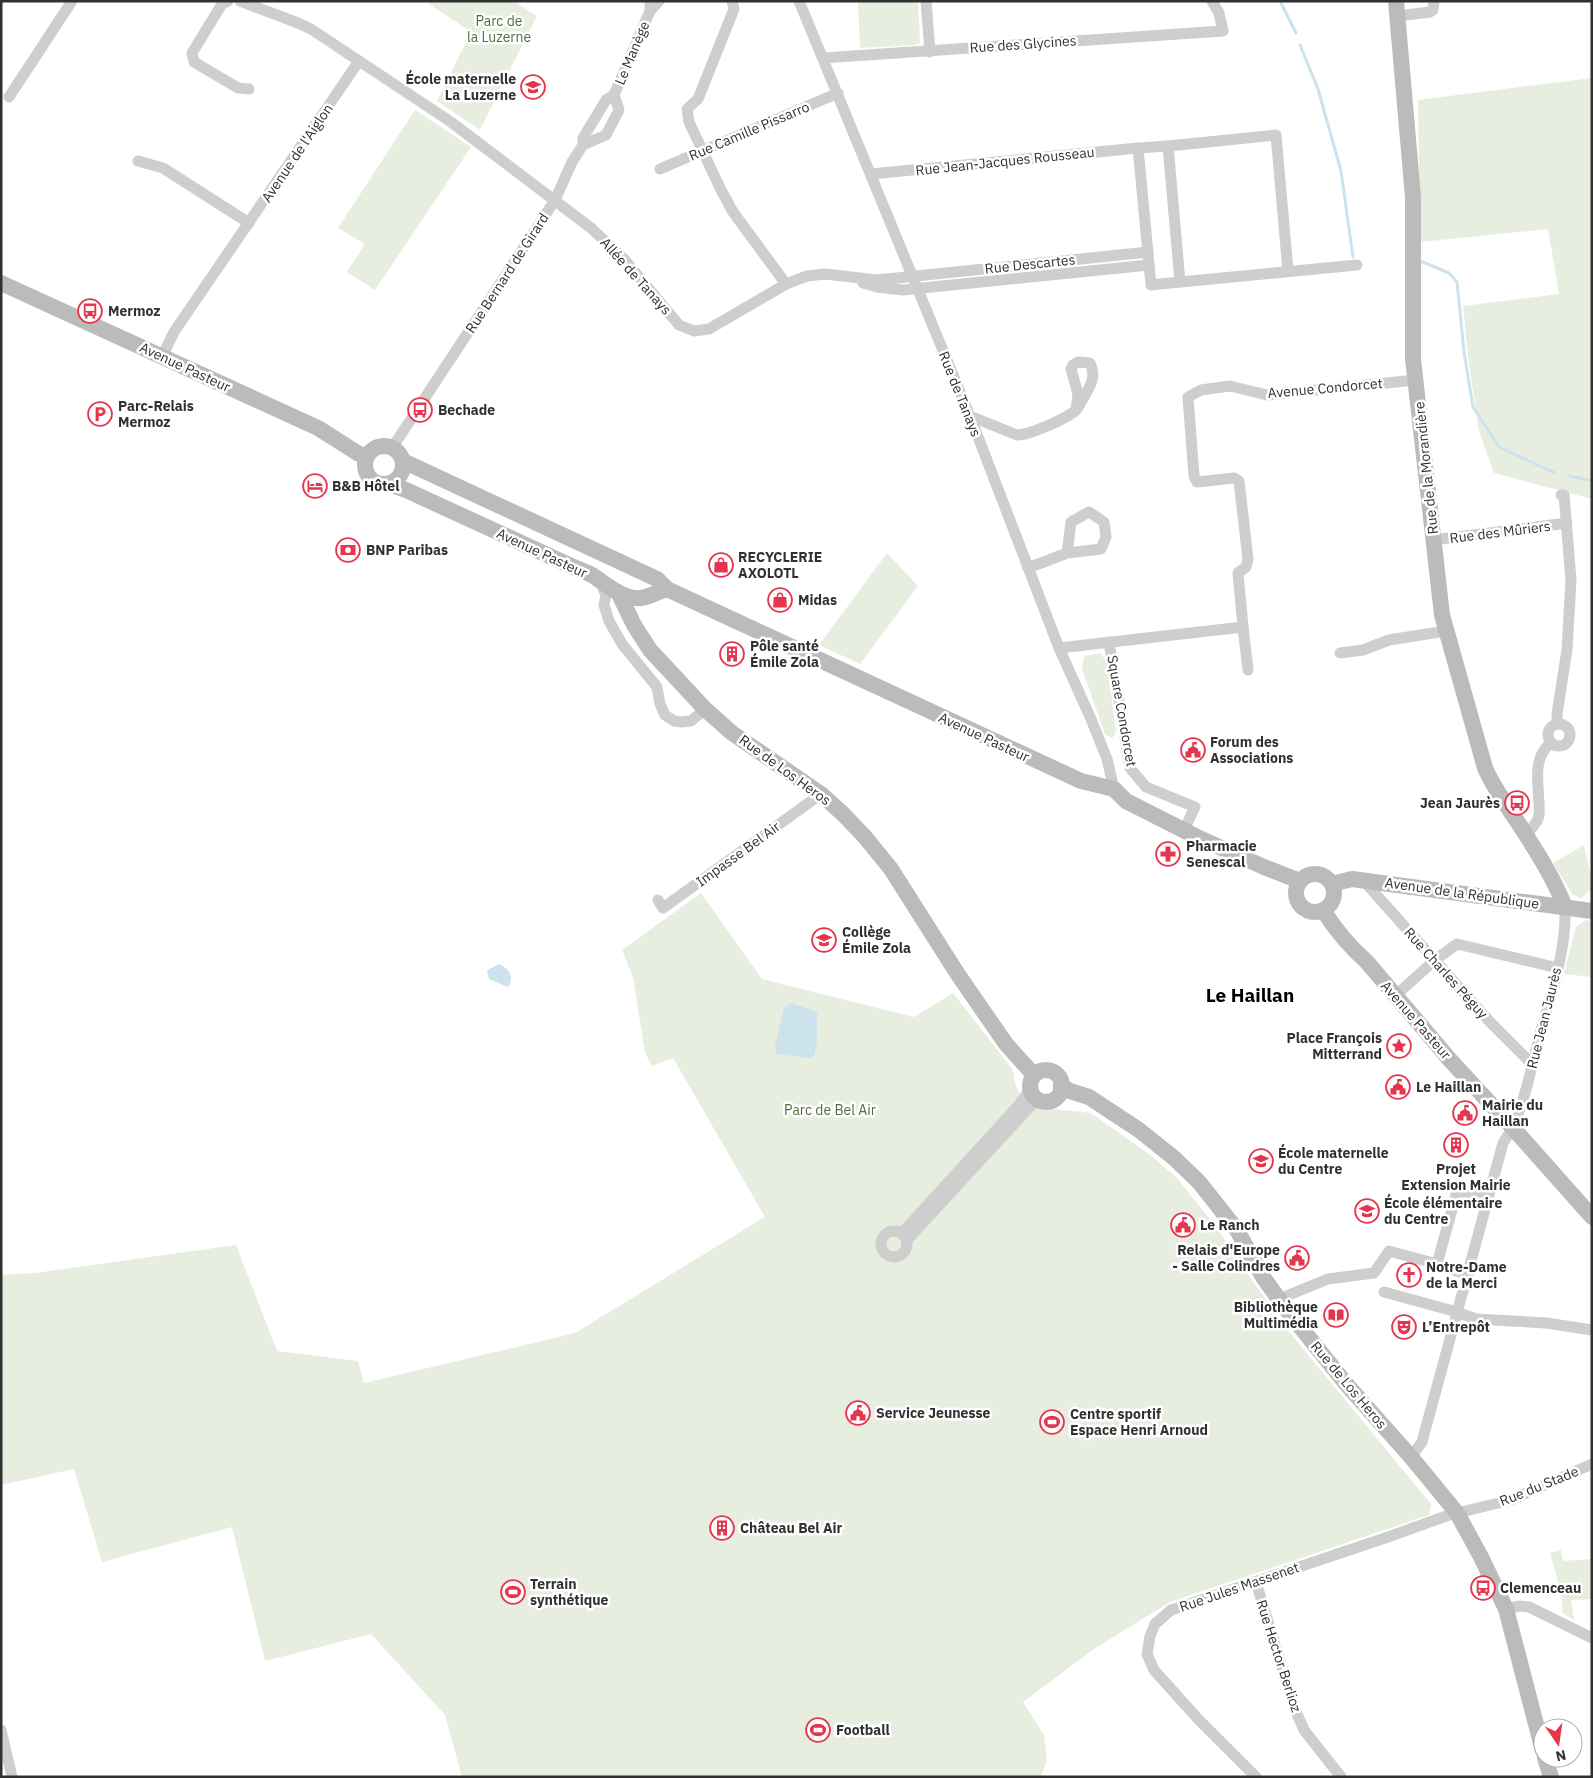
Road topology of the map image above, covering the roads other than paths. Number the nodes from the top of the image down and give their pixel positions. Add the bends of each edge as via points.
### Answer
1 (72, 1) edge
2 (228, 1) edge
3 (240, 1) edge
4 (659, 1) edge
5 (732, 1) edge
6 (799, 1) edge
7 (926, 1) edge
8 (1212, 1) edge
9 (1434, 1) edge
10 (650, 6) edge
11 (1397, 9) edge
12 (930, 52) junction
13 (823, 58) junction
14 (359, 61) junction
15 (249, 89) dead end
16 (838, 93) junction
17 (614, 94) junction
18 (8, 97) dead end
19 (583, 145) junction
20 (1168, 146) junction
21 (1138, 148) junction
22 (702, 151) junction
23 (138, 161) dead end
24 (660, 170) dead end
25 (872, 174) junction
26 (555, 200) junction
27 (250, 223) junction
28 (1148, 252) junction
29 (1149, 265) junction
30 (1358, 265) dead end
31 (1288, 271) junction
32 (912, 275) junction
33 (842, 276) junction
34 (1180, 282) junction
35 (1, 283) edge
36 (786, 284) junction
37 (916, 288) junction
38 (162, 357) junction
39 (1416, 380) junction
40 (1076, 410) dead end
41 (970, 416) junction
42 (392, 448) junction
43 (367, 456) junction
44 (403, 461) junction
45 (389, 484) junction
46 (1560, 495) dead end
47 (1567, 524) junction
48 (1433, 540) junction
49 (1067, 553) dead end
50 (623, 564) junction
51 (1028, 568) junction
52 (600, 581) junction
53 (667, 589) junction
54 (618, 592) junction
55 (646, 598) junction
56 (634, 625) junction
57 (1243, 627) junction
58 (1446, 631) junction
59 (1109, 642) junction
60 (1059, 648) junction
61 (1340, 653) dead end
62 (1248, 670) dead end
63 (705, 709) junction
64 (1557, 723) junction
65 (1551, 743) junction
66 (1114, 789) junction
67 (821, 794) junction
68 (1184, 830) junction
69 (1526, 834) junction
70 (1363, 880) junction
71 (1300, 881) junction
72 (1332, 884) junction
73 (658, 900) dead end
74 (1565, 907) junction
75 (1323, 910) junction
76 (1592, 911) edge
77 (1435, 960) junction
78 (1558, 968) junction
79 (1395, 996) junction
80 (1532, 1064) junction
81 (1061, 1086) junction
82 (1034, 1088) junction
83 (1513, 1128) junction
84 (1489, 1198) junction
85 (1592, 1217) edge
86 (905, 1236) dead end
87 (1437, 1264) junction
88 (1468, 1275) junction
89 (1384, 1292) dead end
90 (1279, 1300) junction
91 (1457, 1312) junction
92 (1592, 1330) edge
93 (1411, 1457) junction
94 (1592, 1464) edge
95 (1457, 1513) junction
96 (1256, 1582) junction
97 (1506, 1610) junction
98 (1592, 1638) edge
99 (1534, 1718) edge
100 (1, 1730) edge
101 (12, 1777) edge
102 (1256, 1777) edge
103 (1340, 1777) edge

1 - 18 street
2 - 15 street via 222,4 192,53 194,62 238,88
3 - 14 street via 298,22
4 - 10 street, Le Manège
5 - 22 street via 734,9 698,99 687,109
6 - 13 street, Rue de Tanays
7 - 12 street
8 - 12 street, Rue des Glycines via 1223,31
9 - 11 street via 1430,12
10 - 17 street, Le Manège
11 - 39 street, Rue de la Morandière via 1413,197 1413,359
12 - 13 street, Rue des Glycines
13 - 16 street, Rue de Tanays
14 - 26 street, Rue Bernard de Girard via 450,122
14 - 27 street, Avenue de l'Aiglon
16 - 22 street, Rue Camille Pissarro
16 - 25 street, Rue de Tanays
17 - 19 street, Le Manège via 606,100 583,138
17 - 19 street, Le Manège via 619,110 606,135
19 - 26 street, Le Manège
20 - 21 street, Rue Jean-Jacques Rousseau
20 - 31 street via 1276,135
20 - 34 street
21 - 25 street, Rue Jean-Jacques Rousseau
21 - 28 street
22 - 24 street, Rue Camille Pissarro
22 - 36 street via 732,212
23 - 27 street via 163,168
25 - 32 street, Rue de Tanays
26 - 36 street, Allée de Tanays via 624,259 679,325 694,331 709,329
26 - 42 street, Rue Bernard de Girard
27 - 38 street, Avenue de l'Aiglon via 174,332
28 - 29 street
28 - 32 street, Rue Descartes
29 - 34 street via 1151,285
29 - 37 street, Rue Descartes
30 - 31 street
31 - 34 street
32 - 33 street, Rue Descartes via 876,280
32 - 37 street, Rue de Tanays
33 - 36 street via 807,276
33 - 37 street, Rue Descartes via 889,289
35 - 38 street, Avenue Pasteur
37 - 41 street, Rue de Tanays
38 - 43 street, Avenue Pasteur via 318,428
39 - 48 street, Rue de la Morandière
39 - 57 street, Avenue Condorcet via 1267,395 1230,386 1201,390 1188,397 1196,482 1234,478 1239,481 1248,559 1246,568 1238,572
40 - 41 street via 1024,435
41 - 51 street, Rue de Tanays
42 - 43 street via 381,446
42 - 44 street, Avenue Pasteur
43 - 45 street, Avenue Pasteur via 364,465 368,477 378,484
44 - 45 street via 400,476
44 - 50 street, Avenue Pasteur
45 - 52 street, Avenue Pasteur
46 - 47 street via 1564,495
47 - 48 street, Rue des Mûriers
47 - 64 street via 1572,580 1568,650
48 - 58 street, Rue de la Morandière
49 - 51 street
50 - 52 street via 604,564 598,573
50 - 53 street, Avenue Pasteur via 657,579
51 - 60 street, Rue de Tanays
52 - 54 street, Avenue Pasteur
52 - 63 street via 606,595 604,606 609,621 622,644 658,688 665,715 674,721 691,721
53 - 55 street
53 - 66 street, Avenue Pasteur via 1081,781
54 - 55 street, Avenue Pasteur via 638,599
54 - 56 street, Rue de Los Heros
55 - 56 street via 634,615
56 - 63 street, Rue de Los Heros via 650,650
57 - 59 street
57 - 62 street, Avenue Condorcet
58 - 61 street via 1389,640 1362,650
58 - 69 street, Rue de la Morandière via 1485,768 1494,788
59 - 60 street
59 - 68 street, Square Condorcet via 1130,768 1146,787 1195,808
60 - 66 street, Rue de Tanays via 1107,759
63 - 67 street, Rue de Los Heros via 732,733
64 - 65 street via 1548,730
64 - 65 street via 1568,727 1570,737 1563,745
65 - 69 street via 1542,752 1537,782 1539,816
66 - 68 street, Avenue Pasteur via 1126,801
67 - 73 street, Impasse Bel Air via 663,908
67 - 82 street, Rue de Los Heros via 891,869
68 - 71 street, Avenue Pasteur
69 - 74 street, Rue de la Morandière via 1553,878
70 - 72 street, Avenue de la République
70 - 74 street, Avenue de la République
70 - 77 street, Rue Charles Péguy
71 - 72 street via 1310,874 1317,874
71 - 75 street via 1296,893 1300,905 1311,911
72 - 75 street via 1334,896
74 - 76 street, Avenue de la République
74 - 78 street, Rue Jean Jaurès via 1566,923
75 - 79 street, Avenue Pasteur
77 - 78 street via 1457,944
77 - 79 street
77 - 80 street, Rue Charles Péguy
78 - 80 street, Rue Jean Jaurès
79 - 83 street, Avenue Pasteur
80 - 83 street, Rue Jean Jaurès
81 - 82 street via 1058,1095 1042,1101
81 - 82 street via 1058,1076 1049,1070 1038,1072
81 - 90 street, Rue de Los Heros via 1089,1097 1174,1158 1206,1190 1238,1230
82 - 86 street
83 - 84 street, Rue Jean Jaurès via 1503,1143
83 - 85 street, Avenue Pasteur
84 - 87 street via 1457,1191
84 - 88 street, Rue Jean Jaurès
87 - 88 street
87 - 90 street via 1389,1251 1374,1273 1328,1279
88 - 91 street, Rue Jean Jaurès
89 - 91 street
90 - 93 street, Rue de Los Heros
91 - 92 street via 1476,1319 1546,1323
91 - 93 street, Rue Jean Jaurès via 1422,1442
93 - 95 street, Rue de Los Heros
94 - 95 street, Rue du Stade via 1511,1500
95 - 96 street, Rue Jules Massenet
95 - 97 street, Rue de Los Heros
96 - 102 street, Rue Jules Massenet via 1171,1610 1155,1624 1148,1654 1154,1670
96 - 103 street, Rue Hector Berlioz via 1294,1707 1304,1730
97 - 98 street via 1529,1607
97 - 99 street, Rue de Los Heros
100 - 101 street

